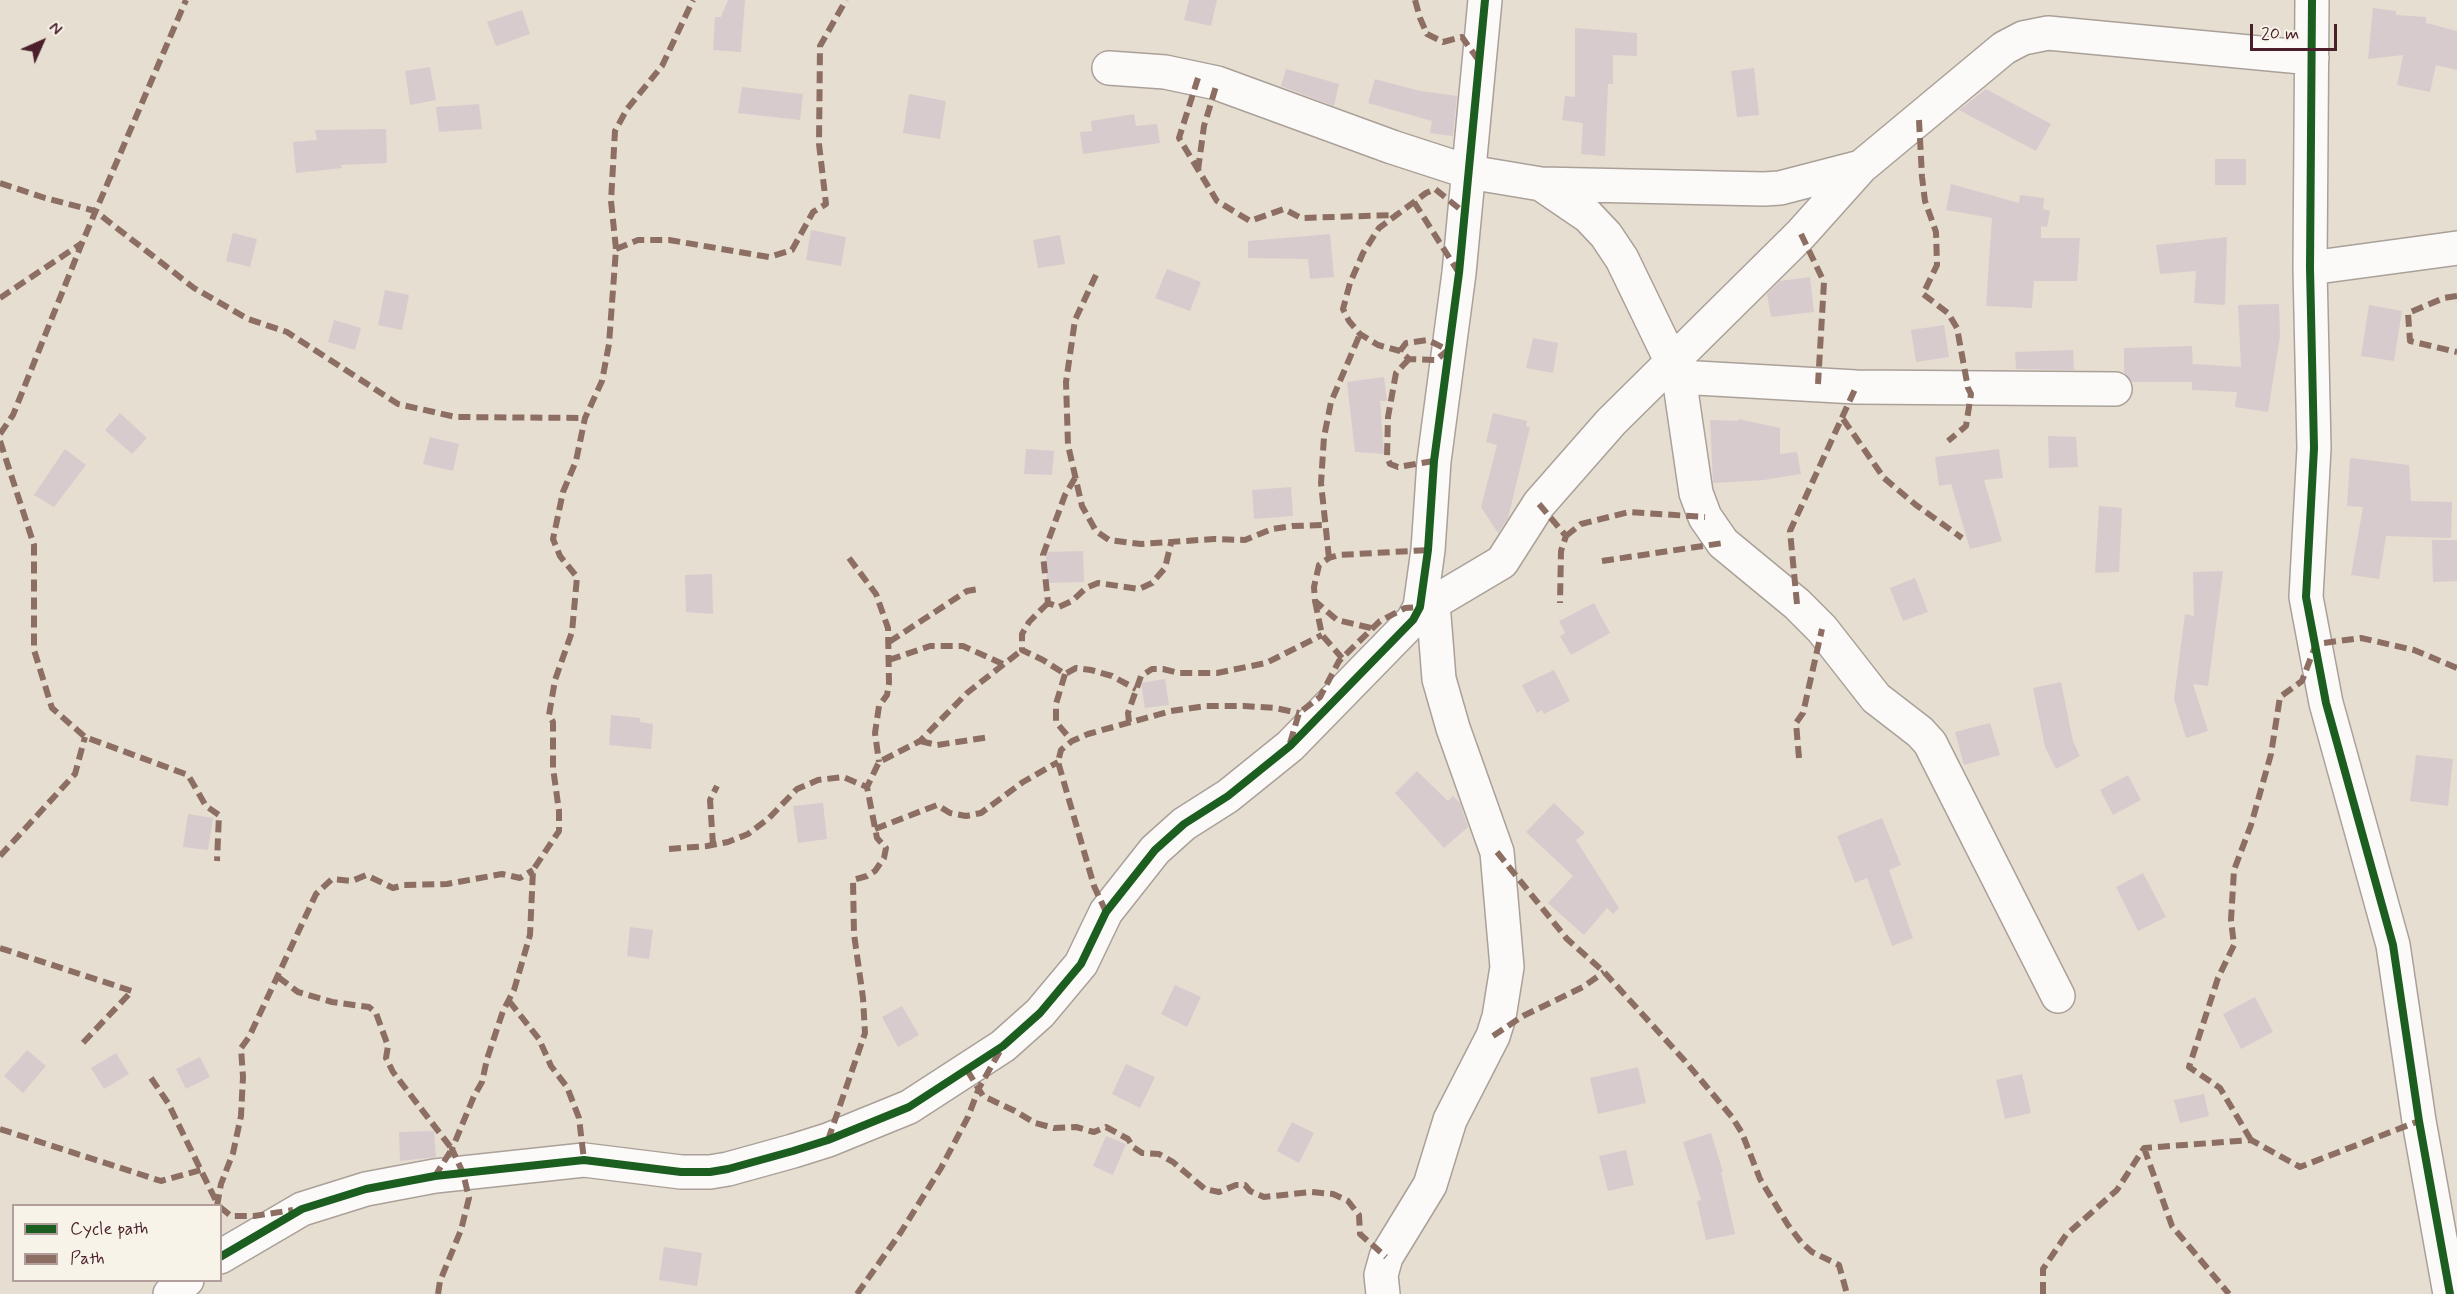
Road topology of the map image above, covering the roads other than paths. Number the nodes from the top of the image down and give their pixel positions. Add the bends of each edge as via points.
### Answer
1 (1485, 0) edge
2 (2312, 0) edge
3 (2312, 58) junction
4 (1109, 68) dead end
5 (1861, 167) junction
6 (1469, 172) junction
7 (1541, 183) junction
8 (2457, 248) edge
9 (2310, 268) junction
10 (1675, 369) junction
11 (2115, 389) dead end
12 (1426, 605) junction
13 (2058, 996) dead end
14 (222, 1256) edge
15 (186, 1282) edge
16 (170, 1294) edge
17 (1383, 1294) edge
18 (2450, 1294) edge

1 - 6 street
2 - 3 street
3 - 5 street via 2048,33 2023,38 2004,48
3 - 9 street
4 - 6 street via 1165,72 1217,84
5 - 7 street via 1764,189
5 - 10 street
6 - 7 street
6 - 12 street via 1460,273 1434,461
7 - 10 street via 1588,216 1606,235 1622,259
8 - 9 street
9 - 18 street via 2314,448 2306,597 2326,703 2393,945
10 - 11 street via 1856,387
10 - 12 street via 1624,409 1539,504 1503,562
10 - 13 street via 1696,494 1705,517 1723,543 1822,629 1876,698 1929,743
12 - 14 street via 1290,746 1161,844 1106,912 1081,964 1040,1013 1003,1046 909,1107 828,1140 728,1169 681,1172 584,1160 435,1176 366,1189 302,1209
12 - 17 street via 1439,679 1453,728 1497,852 1507,967 1493,1036 1450,1120 1430,1185 1386,1257 1381,1275
15 - 16 street

